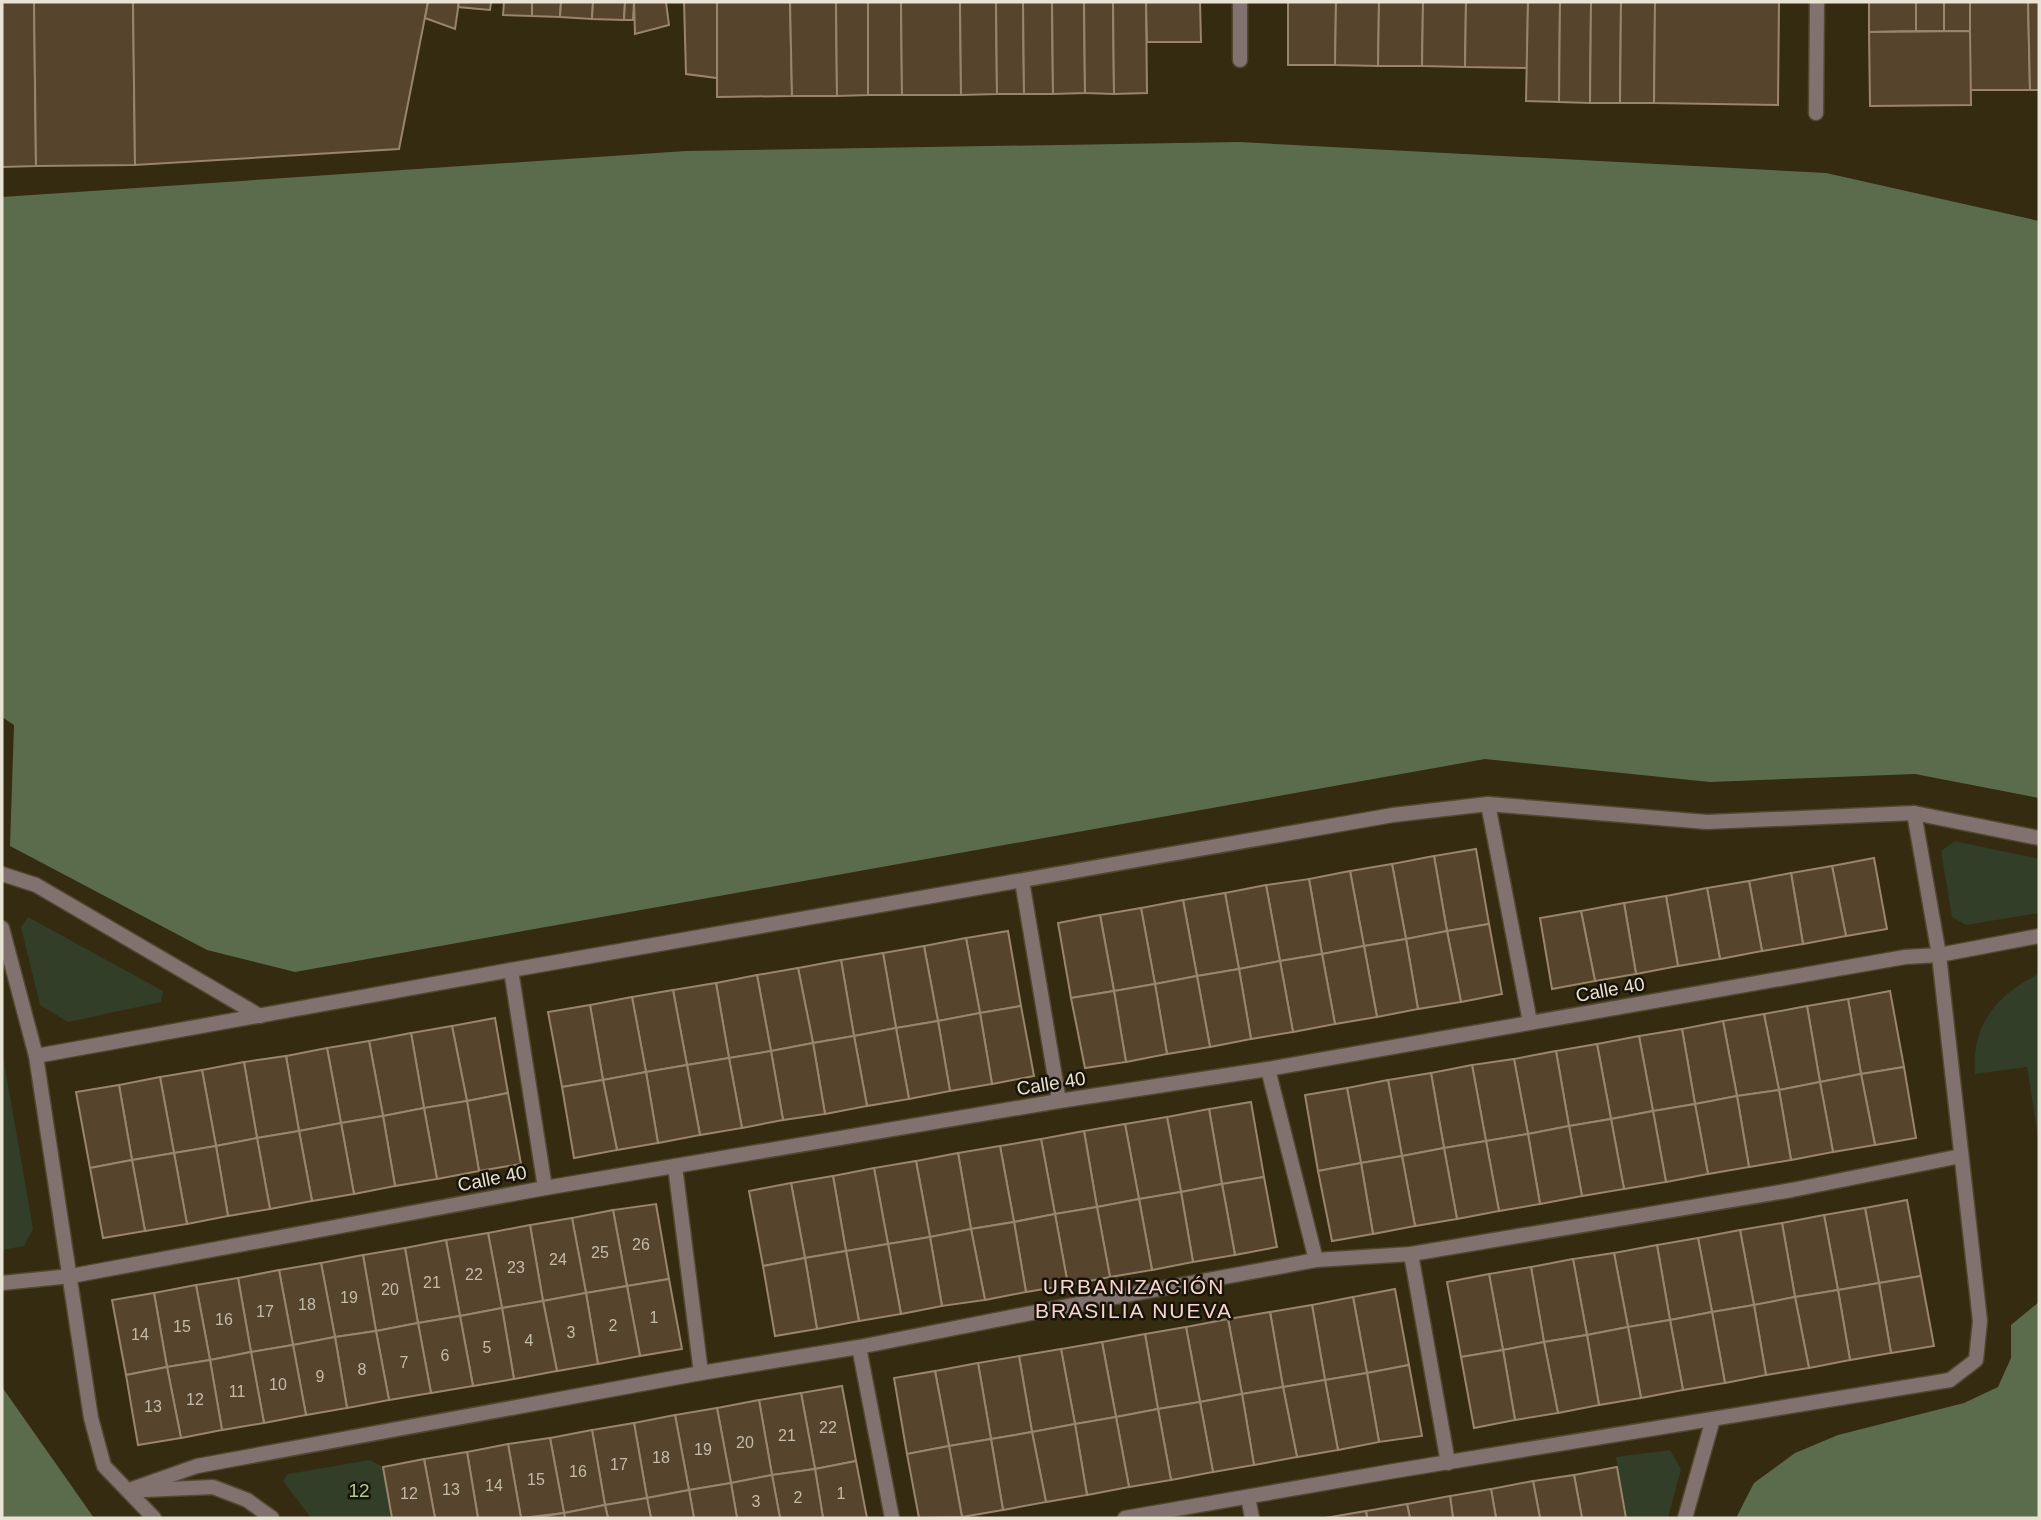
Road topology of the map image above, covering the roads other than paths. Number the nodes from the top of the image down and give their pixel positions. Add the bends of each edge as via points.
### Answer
1 (1240, 2) edge
2 (1817, 2) edge
3 (1240, 60) dead end
4 (1816, 113) dead end
5 (1488, 804) junction
6 (1914, 813) junction
7 (2039, 838) edge
8 (2, 874) edge
9 (1022, 881) junction
10 (2, 928) edge
11 (2039, 936) edge
12 (1939, 955) junction
13 (511, 970) junction
14 (260, 1016) junction
15 (1530, 1022) junction
16 (36, 1056) junction
17 (1268, 1069) junction
18 (1059, 1101) junction
19 (1961, 1156) junction
20 (676, 1166) junction
21 (545, 1188) junction
22 (1411, 1254) junction
23 (1316, 1261) junction
24 (71, 1276) junction
25 (2, 1283) edge
26 (859, 1347) junction
27 (701, 1373) junction
28 (1713, 1419) junction
29 (1448, 1463) junction
30 (129, 1490) junction
31 (1248, 1497) junction
32 (154, 1518) edge
33 (272, 1518) edge
34 (892, 1518) edge
35 (1125, 1518) edge
36 (1252, 1518) edge
37 (1685, 1518) edge

1 - 3 street
2 - 4 street
5 - 6 street via 1707,822
5 - 9 street via 1393,815
5 - 15 street
6 - 7 street
6 - 12 street
8 - 14 street via 36,885
9 - 13 street
9 - 18 street
10 - 16 street
11 - 12 street, Calle 40
12 - 15 street, Calle 40 via 1905,957
12 - 19 street
13 - 14 street
13 - 21 street
14 - 16 street
15 - 17 street, Calle 40
16 - 24 street
17 - 18 street, Calle 40
17 - 23 street
18 - 20 street, Calle 40
19 - 22 street via 1792,1190
19 - 28 street via 1980,1321 1976,1360 1951,1380
20 - 21 street, Calle 40
20 - 27 street
21 - 24 street, Calle 40
22 - 23 street
22 - 29 street
23 - 26 street
24 - 25 street, Calle 40
24 - 30 street via 91,1418 104,1466
26 - 27 street
26 - 34 street
27 - 30 street via 197,1466
28 - 29 street
28 - 37 street
29 - 31 street
30 - 32 street
30 - 33 street via 214,1487 247,1500
31 - 35 street
31 - 36 street

